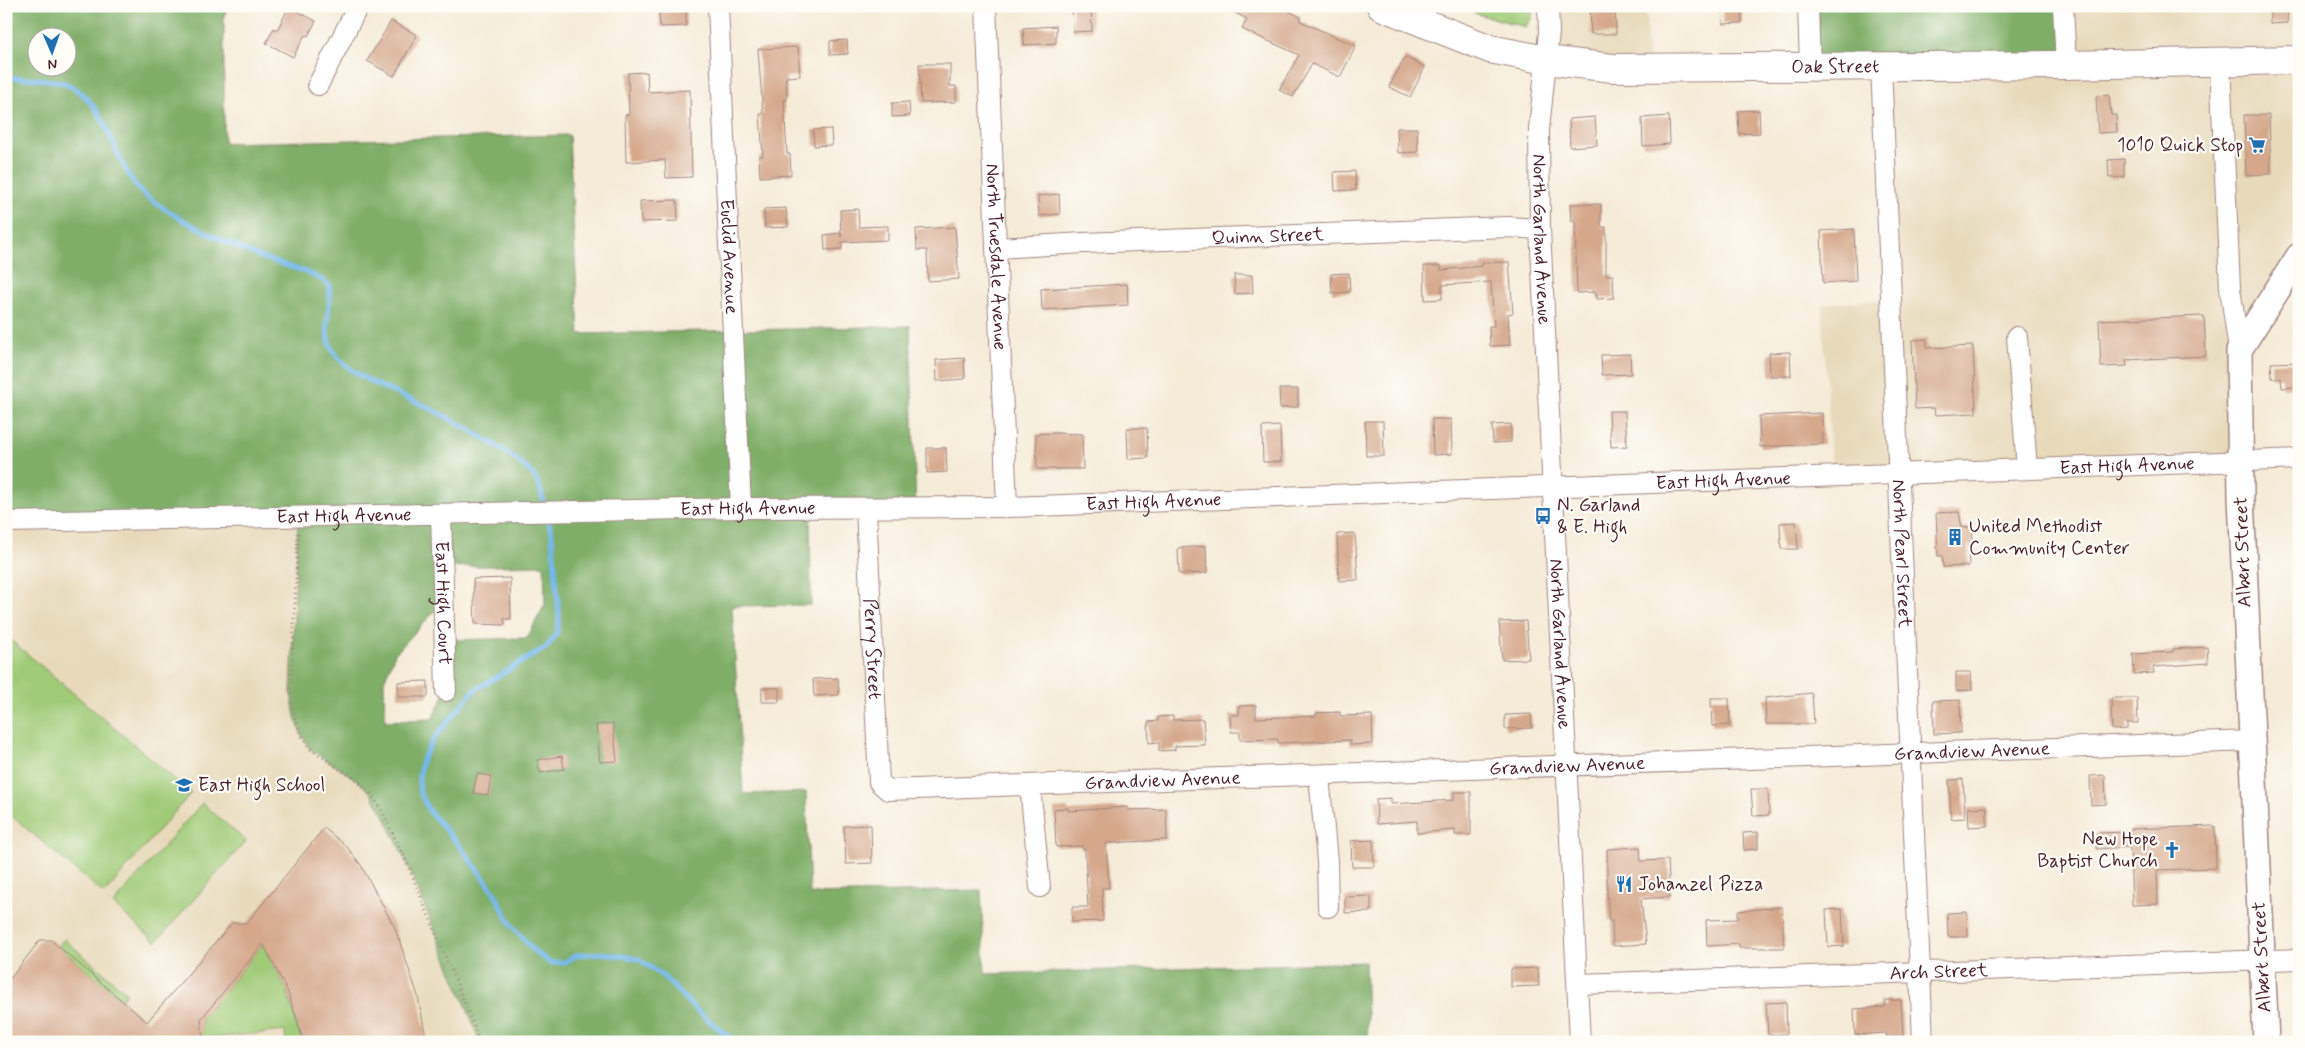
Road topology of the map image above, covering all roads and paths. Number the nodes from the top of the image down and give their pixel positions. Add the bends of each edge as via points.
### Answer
1 (358, 6) edge
2 (718, 6) edge
3 (986, 6) edge
4 (1382, 6) edge
5 (1548, 6) edge
6 (1808, 6) edge
7 (2063, 6) edge
8 (1546, 60) junction
9 (2299, 60) edge
10 (2220, 63) junction
11 (1881, 65) junction
12 (2066, 65) junction
13 (1810, 66) junction
14 (318, 85) dead end
15 (1540, 229) junction
16 (996, 248) junction
17 (2299, 256) edge
18 (2017, 337) dead end
19 (2240, 350) junction
20 (2299, 459) edge
21 (2241, 461) junction
22 (2028, 469) junction
23 (1899, 474) junction
24 (1553, 487) junction
25 (1007, 507) junction
26 (741, 508) junction
27 (866, 509) junction
28 (441, 514) junction
29 (298, 517) junction
30 (6, 522) edge
31 (446, 691) dead end
32 (2252, 741) junction
33 (1911, 753) junction
34 (1567, 766) junction
35 (1319, 776) junction
36 (1030, 786) junction
37 (884, 787) joint
38 (1040, 887) dead end
39 (1328, 907) dead end
40 (2299, 959) edge
41 (2262, 960) junction
42 (1920, 972) junction
43 (1578, 984) junction
44 (479, 1042) edge
45 (1580, 1042) edge
46 (1923, 1042) edge
47 (2266, 1042) edge

1 - 14 street
2 - 26 street, Euclid Avenue
3 - 16 street, North Truesdale Avenue
4 - 8 highway, Oak Street via 1490,49
5 - 8 street, North Garland Avenue
6 - 13 street
7 - 12 street
8 - 13 highway, Oak Street via 1648,69
8 - 15 street, North Garland Avenue via 1539,129
9 - 10 highway, Oak Street
10 - 12 highway, Oak Street
10 - 19 street, Albert Street via 2230,288
11 - 12 highway, Oak Street
11 - 13 highway, Oak Street
11 - 23 street, North Pearl Street
15 - 16 street, Quinn Street via 1507,227
15 - 24 street, North Garland Avenue
16 - 25 street, North Truesdale Avenue
17 - 19 main road
18 - 22 street
19 - 21 main road, Albert Street
20 - 21 street, East High Avenue
21 - 22 street, East High Avenue
21 - 32 main road, Albert Street
22 - 23 street, East High Avenue
23 - 24 street, East High Avenue
23 - 33 street, North Pearl Street
24 - 25 street, East High Avenue
24 - 34 street, North Garland Avenue
25 - 27 street, East High Avenue
26 - 27 street, East High Avenue
26 - 28 street, East High Avenue
27 - 37 street, Perry Street via 880,782
28 - 29 street, East High Avenue
28 - 31 street, East High Court
29 - 30 street, East High Avenue
29 - 44 path via 291,692 295,717 310,749 370,792 383,813 409,868
32 - 33 street, Grandview Avenue
32 - 41 main road, Albert Street
33 - 34 street, Grandview Avenue
33 - 42 street, North Pearl Street
34 - 35 street, Grandview Avenue
34 - 43 street, North Garland Avenue
35 - 36 street, Grandview Avenue
35 - 39 street
36 - 37 street, Grandview Avenue via 896,791
36 - 38 street
40 - 41 street, Arch Street
41 - 42 street, Arch Street
41 - 47 main road, Albert Street
42 - 43 street, Arch Street
42 - 46 street, North Pearl Street
43 - 45 street, North Garland Avenue

